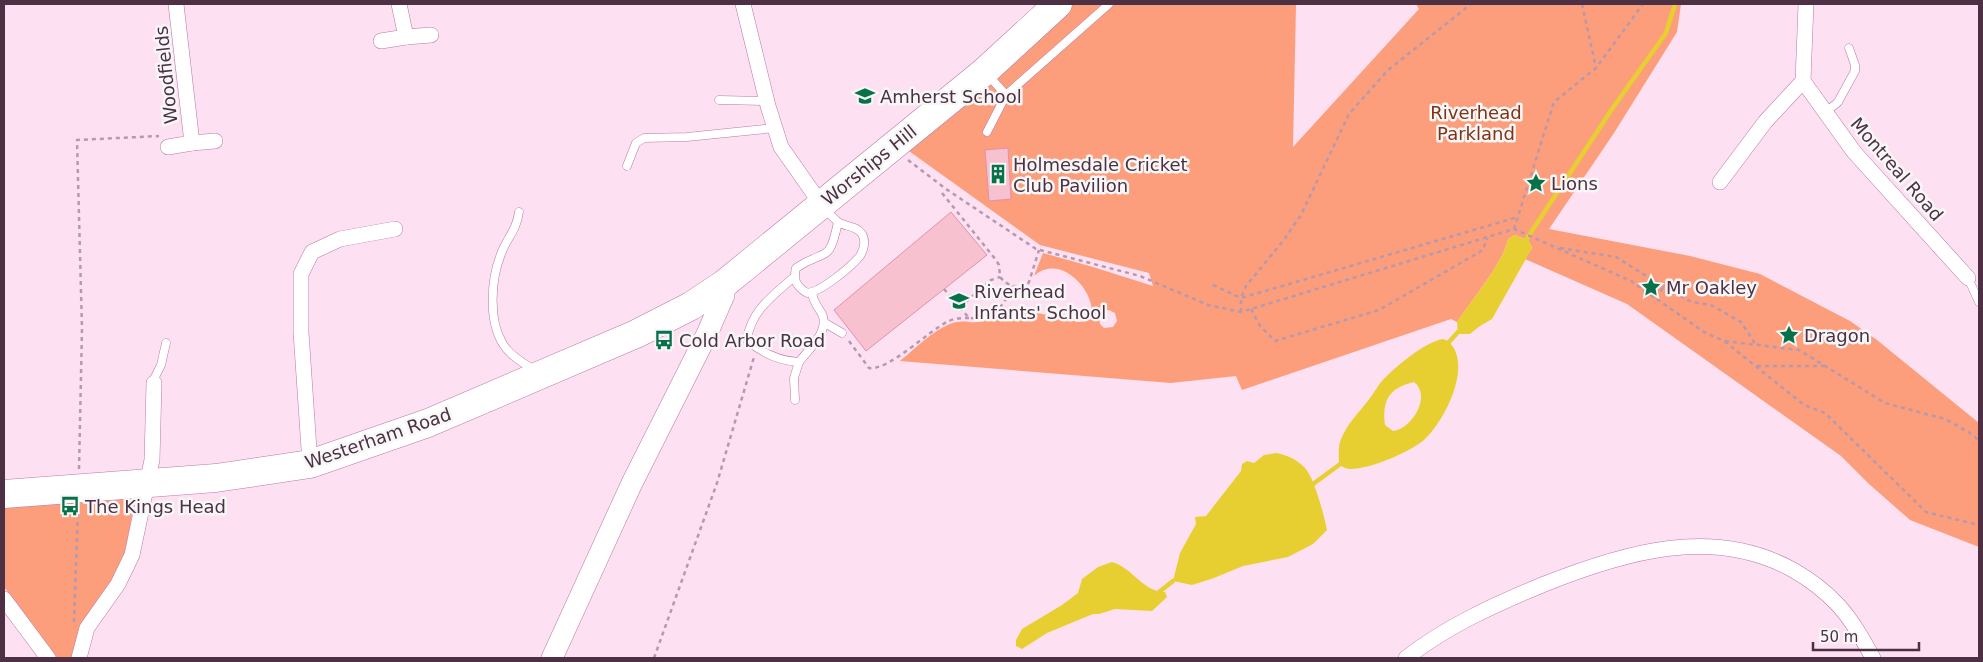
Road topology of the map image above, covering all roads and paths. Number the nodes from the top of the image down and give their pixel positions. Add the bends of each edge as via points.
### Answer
1 (176, 4) edge
2 (399, 4) edge
3 (743, 4) edge
4 (1058, 4) edge
5 (1109, 4) edge
6 (1471, 4) edge
7 (1582, 4) edge
8 (1643, 4) edge
9 (1806, 4) edge
10 (431, 35) dead end
11 (406, 37) junction
12 (381, 41) dead end
13 (1848, 48) dead end
14 (1596, 68) junction
15 (984, 72) junction
16 (1803, 81) junction
17 (1006, 95) junction
18 (719, 100) dead end
19 (767, 101) junction
20 (1825, 113) junction
21 (775, 128) junction
22 (987, 132) dead end
23 (215, 140) dead end
24 (192, 143) junction
25 (168, 147) joint
26 (891, 147) junction
27 (627, 166) dead end
28 (1720, 182) dead end
29 (942, 193) dead end
30 (519, 212) dead end
31 (830, 213) junction
32 (1518, 217) junction
33 (395, 229) dead end
34 (1514, 229) junction
35 (1486, 238) junction
36 (1555, 248) junction
37 (1039, 250) junction
38 (794, 277) junction
39 (1000, 277) junction
40 (1968, 278) joint
41 (724, 284) junction
42 (1213, 285) dead end
43 (1012, 286) junction
44 (1664, 287) junction
45 (944, 289) dead end
46 (812, 293) junction
47 (1654, 297) junction
48 (1241, 298) junction
49 (1979, 302) edge
50 (960, 308) junction
51 (1251, 308) junction
52 (1241, 312) junction
53 (969, 318) junction
54 (825, 322) junction
55 (842, 333) joint
56 (1724, 341) junction
57 (166, 343) dead end
58 (1756, 345) junction
59 (757, 348) junction
60 (799, 362) junction
61 (1756, 366) junction
62 (1824, 366) junction
63 (541, 375) junction
64 (154, 383) joint
65 (795, 400) dead end
66 (1979, 441) edge
67 (310, 464) junction
68 (148, 483) junction
69 (79, 487) junction
70 (4, 494) edge
71 (1979, 525) edge
72 (4, 599) edge
73 (73, 630) dead end
74 (48, 658) edge
75 (79, 658) edge
76 (552, 658) edge
77 (654, 658) edge
78 (1406, 658) edge
79 (1873, 658) edge

1 - 24 street, Woodfields
2 - 11 street
3 - 19 street
4 - 15 highway, Worships Hill
5 - 17 lane
6 - 48 path via 1387,71 1349,114 1301,215 1246,286
7 - 14 path
8 - 14 path
9 - 16 street
10 - 11 street
11 - 12 street
13 - 20 lane via 1855,71 1838,102
14 - 32 path via 1554,102
15 - 17 lane
15 - 26 highway, Worships Hill
16 - 20 street, Montreal Road
16 - 28 street via 1765,122
17 - 22 lane
18 - 19 lane
19 - 21 street
20 - 40 street, Montreal Road via 1854,152
21 - 27 lane via 644,138 636,143
21 - 31 street via 781,147
23 - 24 street, Woodfields
24 - 25 street, Woodfields
25 - 69 path via 158,135 77,140 82,330
26 - 31 highway, Worships Hill via 858,177
26 - 37 path via 968,205
29 - 39 path via 996,260
30 - 63 lane via 516,229 497,266 493,310 503,344
31 - 38 lane via 834,244 828,253 805,261 796,268
31 - 41 highway, Worships Hill
31 - 46 lane via 862,234 864,243 861,255
32 - 34 path
32 - 48 path
33 - 67 street via 340,239 312,252 301,274 300,332
34 - 35 path
34 - 36 path
35 - 51 path
35 - 51 path via 1483,250 1379,310 1276,341 1260,326
36 - 44 path via 1616,257
36 - 47 path via 1631,280
37 - 43 path via 1029,282 1026,286
37 - 52 path via 1140,276 1208,304
38 - 46 lane via 798,286
38 - 59 lane via 765,302 754,317 748,340
39 - 43 path
39 - 50 path via 992,280
40 - 49 lane
41 - 63 highway, Westerham Road via 691,306 636,334
41 - 76 main road via 724,295 707,334 632,484
42 - 48 path
43 - 53 path via 999,308 981,318
44 - 47 path
44 - 58 path via 1741,322
45 - 50 path
46 - 54 lane via 814,304
47 - 56 path via 1704,332
48 - 52 path
50 - 53 path
51 - 52 path
53 - 55 path via 950,320 889,362 873,369
54 - 55 lane
54 - 60 lane via 821,335
56 - 58 path
56 - 61 path
57 - 64 lane
58 - 62 path via 1799,350
59 - 60 lane via 788,361
59 - 77 path via 717,483
60 - 65 lane via 794,378
61 - 62 path
61 - 71 path via 1804,405 1825,412 1926,512
62 - 66 path via 1885,403 1945,419
63 - 67 highway, Westerham Road via 428,423
64 - 68 street via 152,460
67 - 68 highway, Westerham Road via 216,478
68 - 69 highway, Westerham Road
68 - 75 street via 129,562 118,584 87,628
69 - 70 highway, Westerham Road
69 - 73 path
72 - 74 street
78 - 79 street via 1466,620 1569,575 1643,552 1697,546 1752,553 1779,562 1806,578 1838,604

